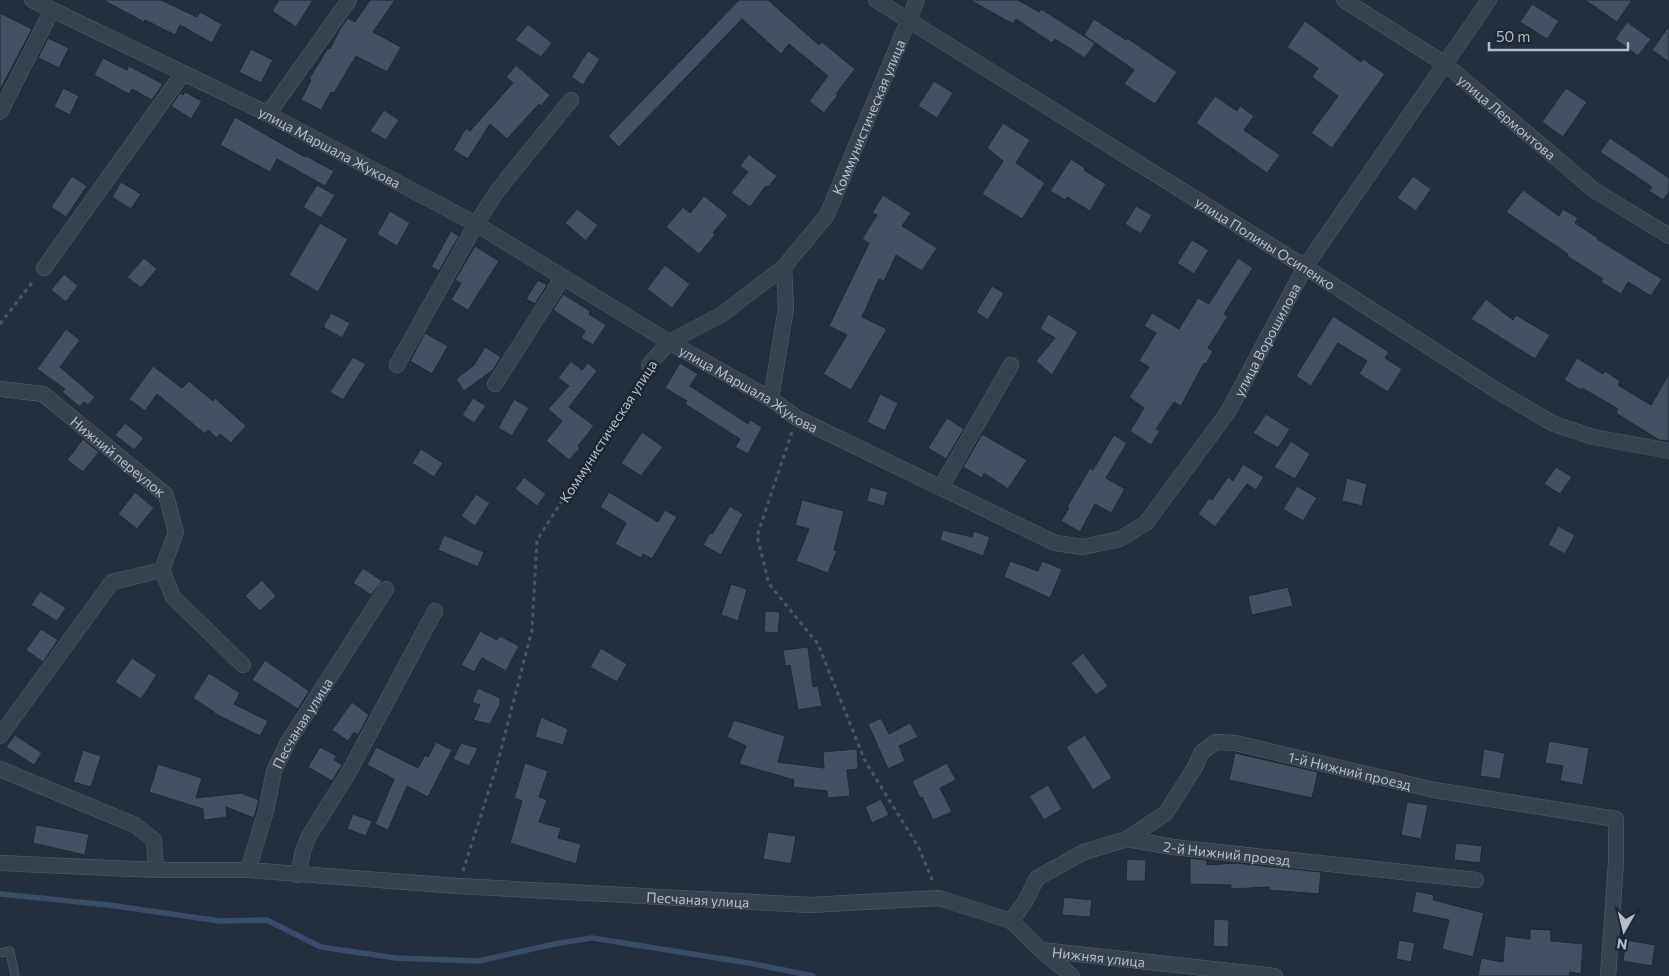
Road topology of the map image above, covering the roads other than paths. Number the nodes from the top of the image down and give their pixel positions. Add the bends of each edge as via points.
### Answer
1 (32, 0) edge
2 (349, 0) edge
3 (876, 0) edge
4 (917, 0) edge
5 (1344, 0) edge
6 (1489, 0) edge
7 (52, 10) junction
8 (908, 20) junction
9 (1444, 64) junction
10 (183, 73) junction
11 (571, 100) dead end
12 (0, 112) edge
13 (268, 114) junction
14 (476, 224) junction
15 (1669, 236) edge
16 (784, 267) junction
17 (1305, 267) junction
18 (44, 268) road end
19 (563, 277) junction
20 (669, 342) junction
21 (649, 364) road end
22 (397, 365) dead end
23 (1011, 365) dead end
24 (495, 384) dead end
25 (0, 389) edge
26 (771, 399) junction
27 (1669, 451) edge
28 (941, 487) junction
29 (1056, 543) joint
30 (162, 570) junction
31 (386, 589) dead end
32 (435, 611) dead end
33 (243, 665) dead end
34 (0, 736) edge
35 (0, 769) edge
36 (1128, 838) junction
37 (0, 863) edge
38 (156, 870) junction
39 (248, 870) junction
40 (298, 875) junction
41 (1476, 880) dead end
42 (1011, 921) junction
43 (1041, 950) junction
44 (0, 953) edge
45 (15, 976) edge
46 (1072, 976) edge
47 (1275, 976) edge
48 (1608, 976) edge

1 - 7 street, улица Маршала Жукова
2 - 13 street
3 - 8 street, улица Полины Осипенко
4 - 8 street, Коммунистическая улица
5 - 9 street, улица Лермонтова
6 - 9 street, улица Ворошилова
7 - 10 street, улица Маршала Жукова
7 - 12 street
8 - 16 street, Коммунистическая улица via 827,215
8 - 17 street, улица Полины Осипенко
9 - 15 street, улица Лермонтова via 1594,190
9 - 17 street, улица Ворошилова
10 - 13 street, улица Маршала Жукова
10 - 18 street
11 - 14 street via 498,190
13 - 14 street, улица Маршала Жукова
14 - 19 street, улица Маршала Жукова
14 - 22 street
16 - 20 street, Коммунистическая улица via 721,316
16 - 26 street via 786,308
17 - 27 street, улица Полины Осипенко via 1554,424 1593,437
17 - 29 street, улица Ворошилова via 1228,412 1146,523 1120,539 1083,548
19 - 20 street, улица Маршала Жукова
19 - 24 street
20 - 21 street, Коммунистическая улица
20 - 26 street, улица Маршала Жукова
23 - 28 street
25 - 30 street, Нижний переулок via 43,394 166,495 176,532
26 - 28 street, улица Маршала Жукова via 797,418
28 - 29 street, улица Маршала Жукова
30 - 33 street via 173,597
30 - 34 street via 112,582
31 - 39 street, Песчаная улица via 288,742 274,771
32 - 40 street via 349,772 309,836
35 - 38 street via 134,825 154,840
36 - 41 street, 2-й Нижний проезд via 1173,847
36 - 42 street, 2-й Нижний проезд via 1084,852 1037,878 1026,902
36 - 48 street, 1-й Нижний проезд via 1166,813 1202,752 1216,742 1235,743 1434,790 1616,819
37 - 38 street, Песчаная улица
38 - 39 street, Песчаная улица
39 - 40 street, Песчаная улица
40 - 42 street, Песчаная улица via 810,905 939,898
42 - 43 street, Песчаная улица
43 - 46 street, Песчаная улица
43 - 47 street, Нижняя улица
44 - 45 lane via 10,951

